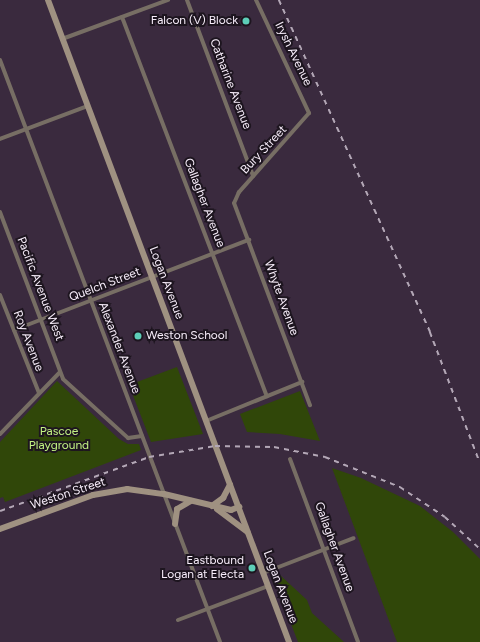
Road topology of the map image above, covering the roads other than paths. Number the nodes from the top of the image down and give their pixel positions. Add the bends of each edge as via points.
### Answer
1 (48, 0) edge
2 (168, 0) edge
3 (187, 0) edge
4 (256, 0) edge
5 (122, 17) junction
6 (62, 39) junction
7 (0, 60) edge
8 (88, 106) junction
9 (309, 116) joint
10 (26, 129) junction
11 (0, 139) edge
12 (253, 176) junction
13 (235, 198) joint
14 (0, 212) edge
15 (249, 240) junction
16 (213, 254) junction
17 (152, 278) junction
18 (0, 295) edge
19 (91, 301) junction
20 (41, 320) junction
21 (14, 330) junction
22 (60, 372) junction
23 (302, 382) junction
24 (38, 393) junction
25 (267, 396) junction
26 (310, 405) dead end
27 (206, 421) junction
28 (0, 434) edge
29 (142, 436) junction
30 (290, 459) dead end
31 (230, 485) junction
32 (164, 494) junction
33 (192, 500) junction
34 (212, 506) junction
35 (238, 507) junction
36 (175, 524) junction
37 (0, 529) edge
38 (248, 533) junction
39 (354, 538) dead end
40 (325, 549) junction
41 (263, 573) junction
42 (268, 586) junction
43 (208, 609) junction
44 (178, 620) dead end
45 (220, 642) edge
46 (289, 642) edge
47 (358, 642) edge

1 - 6 main road, Logan Avenue
2 - 5 street
3 - 12 street, Catharine Avenue
4 - 9 street, Irysh Avenue via 308,108
5 - 6 street
5 - 16 street, Gallagher Avenue
6 - 8 main road, Logan Avenue
7 - 10 street, Alexander Avenue
8 - 10 street
8 - 17 main road, Logan Avenue
9 - 12 street, Bury Street
10 - 11 street
10 - 19 street, Alexander Avenue
12 - 13 street, Bury Street
13 - 15 street, Whyte Avenue via 234,203
14 - 20 street, Pacific Avenue West
15 - 16 street, Quelch Street
15 - 23 street, Whyte Avenue
16 - 17 street, Quelch Street
16 - 25 street, Gallagher Avenue
17 - 19 street, Quelch Street
17 - 27 main road, Logan Avenue
18 - 21 street, Roy Avenue
19 - 20 street, Quelch Street
19 - 29 street, Alexander Avenue
20 - 21 street, Quelch Street
20 - 22 street, Pacific Avenue West
21 - 24 street, Roy Avenue
22 - 24 street
22 - 29 street, Pacific Avenue West via 63,379 128,438
23 - 25 street
23 - 26 street, Whyte Avenue
24 - 28 street
25 - 27 street
27 - 31 main road, Logan Avenue
29 - 32 street, Alexander Avenue
30 - 40 street, Gallagher Avenue
31 - 34 main road via 223,498
31 - 35 main road, Logan Avenue
32 - 33 main road, Weston Street
32 - 36 street, Alexander Avenue
32 - 37 main road, Weston Street via 127,489 104,492
33 - 34 main road, Weston Street
33 - 36 main road via 178,509
34 - 35 main road, Weston Street via 231,510
34 - 38 main road
35 - 38 main road, Logan Avenue
36 - 43 street, Alexander Avenue
38 - 41 main road, Logan Avenue
39 - 40 street
40 - 41 street
40 - 47 street, Gallagher Avenue
41 - 42 main road, Logan Avenue
42 - 43 street
42 - 46 main road, Logan Avenue
43 - 44 street
43 - 45 street, Alexander Avenue

